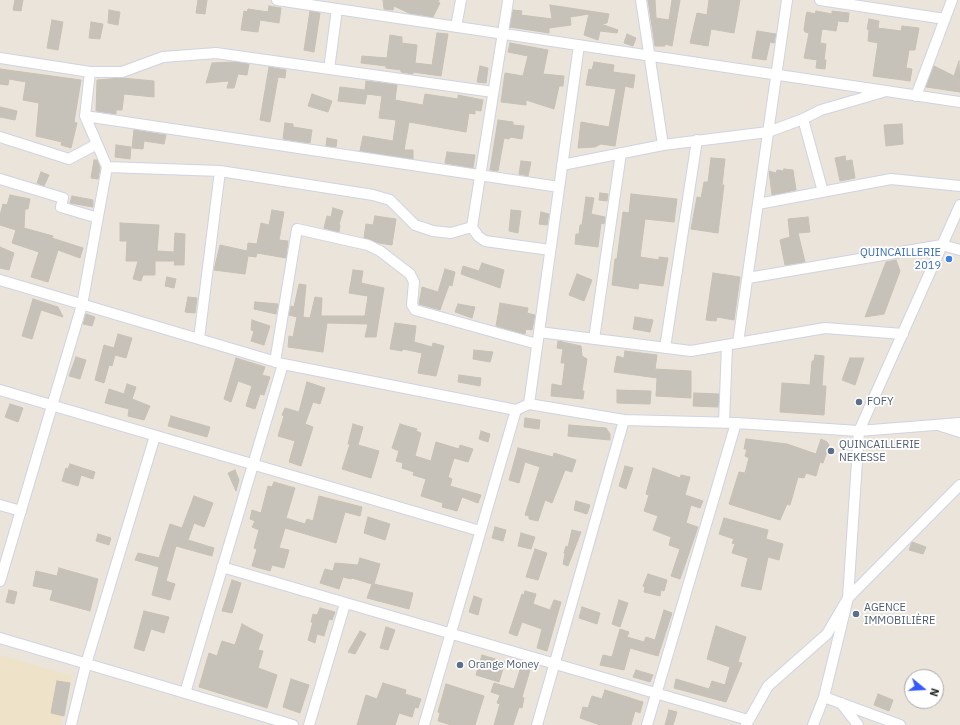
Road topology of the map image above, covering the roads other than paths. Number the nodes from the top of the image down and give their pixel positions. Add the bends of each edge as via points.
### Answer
1 (280, 0) edge
2 (461, 0) edge
3 (509, 0) edge
4 (641, 0) edge
5 (787, 0) edge
6 (820, 0) edge
7 (952, 0) edge
8 (957, 0) edge
9 (960, 1) edge
10 (337, 9) junction
11 (945, 18) junction
12 (456, 27) junction
13 (503, 34) junction
14 (579, 45) junction
15 (648, 56) junction
16 (0, 58) edge
17 (329, 69) junction
18 (90, 72) junction
19 (776, 75) junction
20 (886, 91) junction
21 (494, 92) junction
22 (916, 96) junction
23 (960, 102) edge
24 (85, 116) junction
25 (803, 120) junction
26 (768, 132) junction
27 (0, 138) edge
28 (697, 140) junction
29 (97, 144) junction
30 (662, 145) junction
31 (621, 153) junction
32 (562, 164) junction
33 (107, 167) junction
34 (220, 171) junction
35 (480, 175) junction
36 (0, 179) edge
37 (960, 186) edge
38 (559, 187) junction
39 (824, 192) junction
40 (758, 204) junction
41 (960, 205) edge
42 (98, 218) junction
43 (472, 227) junction
44 (942, 245) junction
45 (550, 250) junction
46 (960, 250) edge
47 (748, 278) junction
48 (0, 280) edge
49 (82, 305) junction
50 (539, 332) junction
51 (903, 334) junction
52 (199, 339) junction
53 (594, 339) junction
54 (738, 343) junction
55 (537, 344) junction
56 (727, 345) junction
57 (665, 348) junction
58 (279, 363) junction
59 (0, 390) edge
60 (529, 404) junction
61 (52, 406) junction
62 (516, 410) junction
63 (624, 420) junction
64 (724, 423) junction
65 (736, 423) junction
66 (960, 423) edge
67 (937, 425) junction
68 (859, 431) junction
69 (960, 432) edge
70 (156, 436) junction
71 (252, 464) junction
72 (960, 485) edge
73 (0, 505) edge
74 (21, 511) junction
75 (480, 531) junction
76 (222, 567) junction
77 (0, 582) edge
78 (848, 598) junction
79 (345, 604) junction
80 (450, 634) junction
81 (0, 638) edge
82 (86, 664) junction
83 (554, 665) junction
84 (185, 693) junction
85 (656, 694) junction
86 (824, 697) junction
87 (841, 703) junction
88 (747, 722) edge
89 (71, 725) edge
90 (294, 725) edge
91 (309, 725) edge
92 (424, 725) edge
93 (537, 725) edge
94 (647, 725) edge
95 (813, 725) edge
96 (858, 725) edge
97 (900, 725) edge

1 - 10 street
2 - 12 street
3 - 13 street
4 - 15 street
5 - 19 street
6 - 11 street
7 - 11 street
8 - 9 street
10 - 12 street
10 - 17 street
11 - 22 street
12 - 13 street
13 - 14 street
13 - 21 street
14 - 15 street
14 - 32 street
15 - 19 street
15 - 30 street
16 - 18 street
17 - 18 street via 216,53 163,57 122,72
17 - 21 street
18 - 24 street
19 - 20 street
19 - 26 street
20 - 22 street
20 - 25 street via 821,110
21 - 35 street
22 - 23 street
24 - 29 street
24 - 35 street
25 - 26 street
25 - 39 street
26 - 28 street
26 - 40 street
27 - 29 street via 69,159
28 - 30 street
28 - 57 street
29 - 33 street
30 - 31 street
31 - 32 street
31 - 53 street
32 - 38 street
33 - 34 street
33 - 42 street
34 - 43 street via 373,195 390,200 415,225 433,231 451,233
34 - 52 street
35 - 38 street
35 - 43 street
36 - 42 street via 63,198 61,207
37 - 39 street via 891,179
38 - 45 street
39 - 40 street
40 - 47 street
41 - 44 street
42 - 49 street
43 - 45 street via 485,241
44 - 46 street
44 - 47 street
44 - 51 street
45 - 50 street
47 - 54 street
48 - 49 street
49 - 52 street
49 - 61 street
50 - 53 street
50 - 55 street
51 - 54 street via 825,328
51 - 68 street
52 - 58 street
53 - 57 street
54 - 56 street
55 - 58 street via 415,310 412,305 414,282 410,274 380,251 368,245 297,229
55 - 60 street
56 - 57 street via 691,351
56 - 64 street
58 - 62 street
58 - 71 street
59 - 61 street
60 - 62 street
60 - 63 street
61 - 70 street
61 - 74 street
62 - 75 street
63 - 64 street
63 - 83 street
64 - 65 street
65 - 68 street
65 - 85 street
66 - 67 street
67 - 68 street
67 - 69 street
68 - 78 street
70 - 71 street
70 - 82 street
71 - 75 street
71 - 76 street
72 - 78 street
73 - 74 street
74 - 77 street
75 - 80 street
76 - 79 street
76 - 84 street
78 - 86 street
78 - 88 street via 827,634 768,686
79 - 80 street
79 - 91 street
80 - 83 street
80 - 92 street
81 - 82 street
82 - 84 street
82 - 89 street
83 - 85 street
83 - 93 street
84 - 90 street
85 - 88 street
85 - 94 street
86 - 87 street
86 - 95 street
87 - 96 street
87 - 97 street

